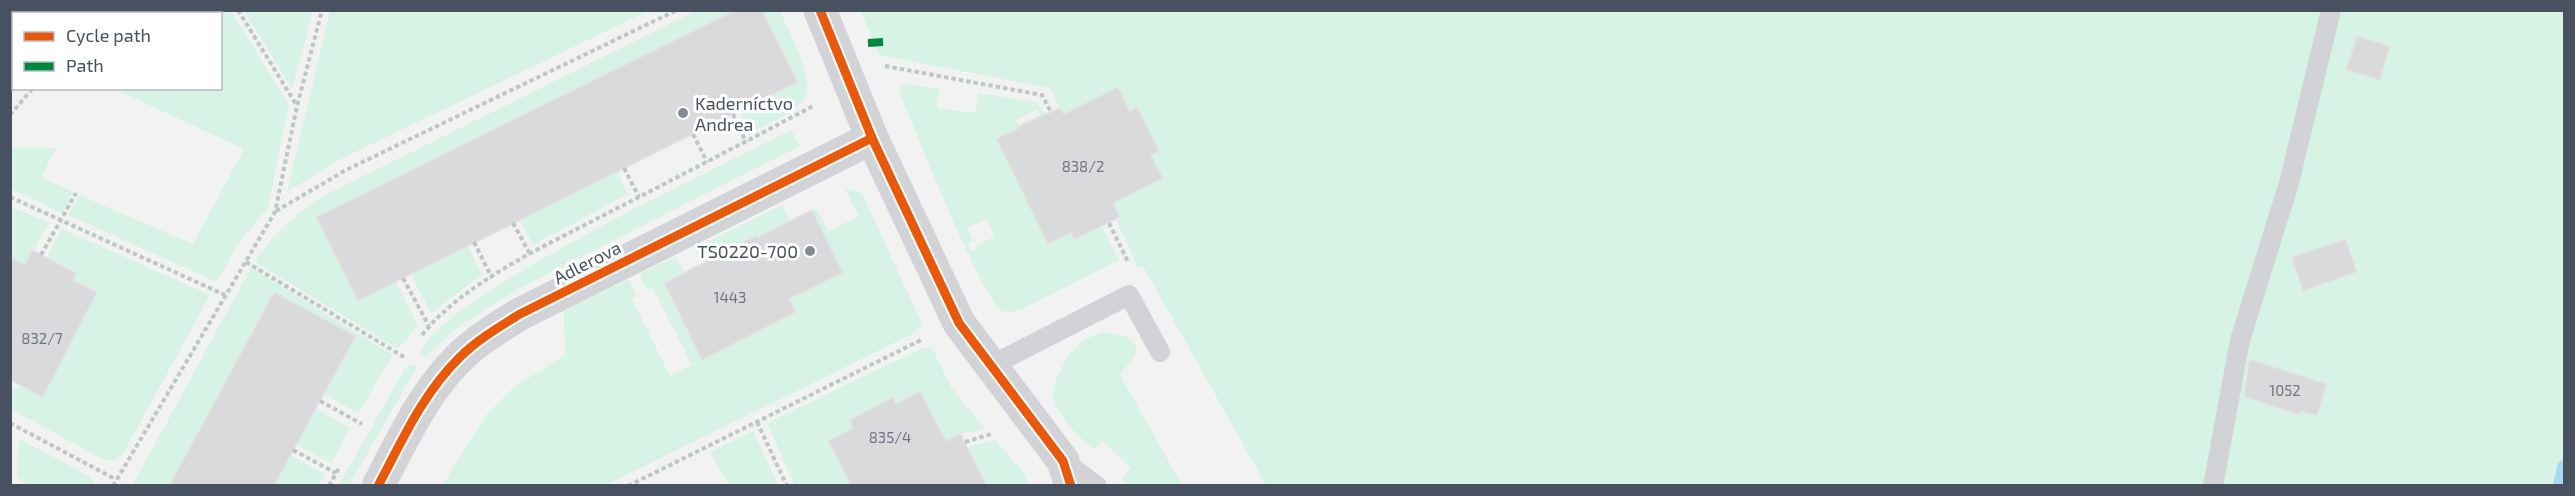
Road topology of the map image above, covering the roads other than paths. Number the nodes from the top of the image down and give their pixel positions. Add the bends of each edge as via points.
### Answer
1 (820, 10) edge
2 (2331, 10) edge
3 (872, 138) junction
4 (1160, 352) dead end
5 (992, 365) junction
6 (1067, 474) edge
7 (378, 486) edge
8 (1097, 486) edge
9 (2213, 486) edge

1 - 3 street
2 - 9 lane via 2289,183 2240,340
3 - 5 street via 959,322
3 - 7 street, Adlerova via 520,314 479,341 445,373 418,411
4 - 5 lane via 1129,295
5 - 6 street
6 - 8 lane

